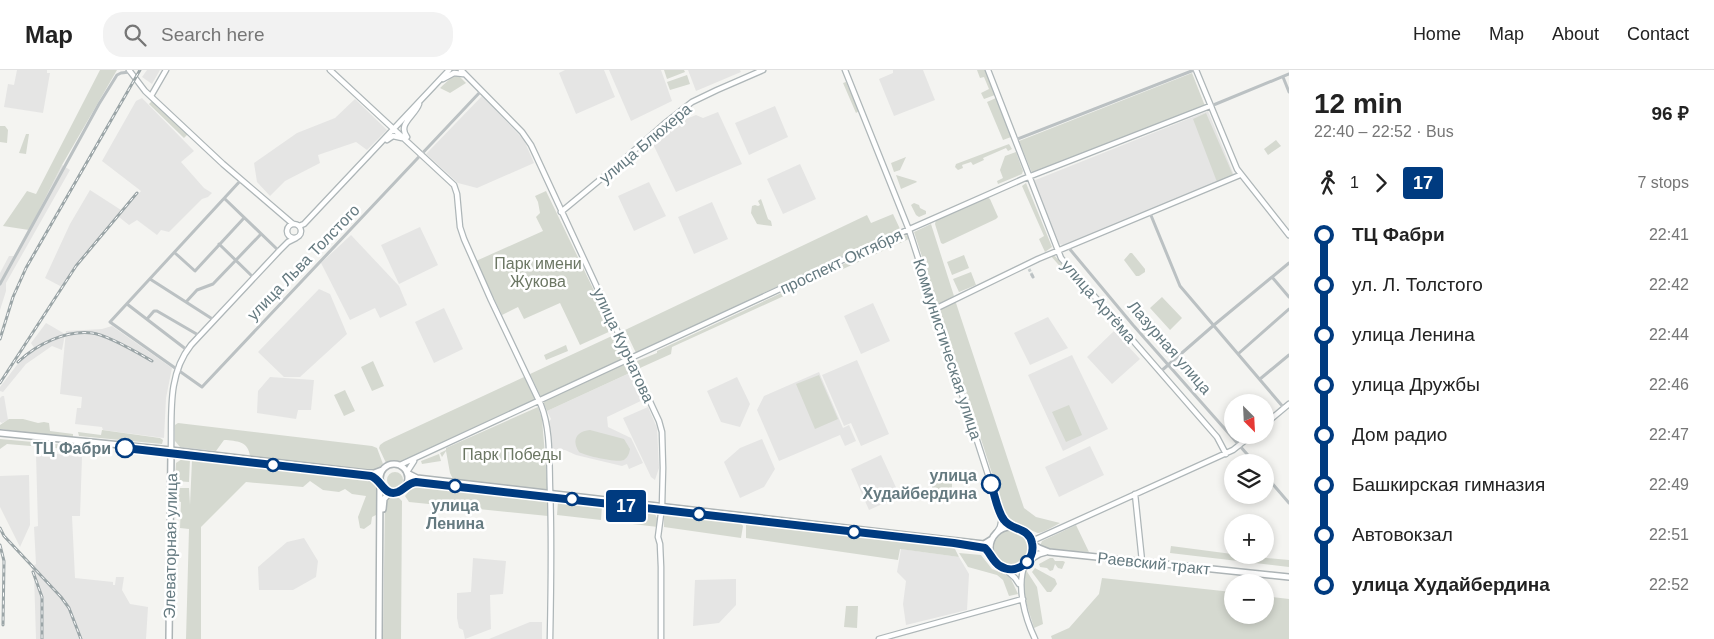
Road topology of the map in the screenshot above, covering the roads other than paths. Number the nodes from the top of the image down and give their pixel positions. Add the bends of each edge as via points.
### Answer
1 (166, 70) edge
2 (330, 70) edge
3 (449, 70) edge
4 (460, 70) edge
5 (763, 70) edge
6 (845, 70) edge
7 (988, 70) edge
8 (1195, 70) edge
9 (130, 71) edge
10 (1289, 74) edge
11 (466, 75) junction
12 (1283, 77) junction
13 (438, 83) junction
14 (481, 91) junction
15 (1289, 92) edge
16 (150, 96) junction
17 (420, 101) junction
18 (1210, 106) junction
19 (394, 128) junction
20 (1016, 140) junction
21 (374, 151) junction
22 (421, 153) junction
23 (1240, 175) junction
24 (1029, 177) junction
25 (241, 180) junction
26 (225, 199) junction
27 (561, 212) junction
28 (1150, 213) junction
29 (244, 218) junction
30 (290, 225) junction
31 (302, 225) junction
32 (909, 230) junction
33 (261, 234) junction
34 (288, 235) junction
35 (1289, 235) edge
36 (296, 238) junction
37 (288, 242) junction
38 (219, 244) junction
39 (1068, 247) junction
40 (279, 251) junction
41 (1058, 251) junction
42 (175, 252) junction
43 (236, 261) junction
44 (1289, 263) edge
45 (1272, 277) junction
46 (254, 278) junction
47 (150, 279) junction
48 (0, 284) edge
49 (1289, 297) edge
50 (186, 302) junction
51 (127, 304) junction
52 (935, 309) junction
53 (1289, 310) edge
54 (147, 319) junction
55 (215, 320) junction
56 (1214, 324) junction
57 (200, 336) junction
58 (187, 350) junction
59 (1238, 354) junction
60 (1289, 355) edge
61 (631, 359) junction
62 (1168, 364) junction
63 (177, 370) junction
64 (1160, 372) junction
65 (1260, 379) junction
66 (540, 401) junction
67 (1289, 404) edge
68 (1284, 408) junction
69 (1274, 416) edge
70 (0, 434) edge
71 (1241, 444) edge
72 (1239, 446) junction
73 (171, 452) junction
74 (1226, 454) joint
75 (1246, 454) edge
76 (1224, 455) edge
77 (415, 460) junction
78 (400, 466) junction
79 (382, 470) junction
80 (407, 473) junction
81 (367, 474) junction
82 (380, 482) junction
83 (406, 485) junction
84 (1274, 486) edge
85 (390, 492) junction
86 (1135, 494) junction
87 (551, 495) junction
88 (1289, 503) edge
89 (662, 508) junction
90 (1002, 518) junction
91 (1012, 526) junction
92 (997, 532) junction
93 (992, 539) junction
94 (1032, 542) junction
95 (1049, 552) junction
96 (990, 554) junction
97 (1142, 561) junction
98 (1027, 562) junction
99 (1004, 568) junction
100 (1289, 577) edge
101 (1020, 588) junction
102 (1023, 599) junction
103 (169, 639) edge
104 (380, 639) edge
105 (550, 639) edge
106 (661, 639) edge
107 (879, 639) edge
108 (1034, 639) edge

1 - 16 main road
2 - 19 main road
3 - 13 main road
4 - 11 main road, улица Курчатова
5 - 27 main road, улица Блюхера via 692,102
6 - 32 main road, Коммунистическая улица
7 - 20 main road, улица Артёма
8 - 18 main road
8 - 20 street
9 - 16 main road
9 - 48 street via 117,75 99,104
10 - 12 street, проспект Октября
11 - 13 main road via 454,73
11 - 14 main road, улица Курчатова
12 - 15 street
12 - 18 street, проспект Октября
13 - 17 main road
14 - 22 street, улица Льва Толстого
14 - 27 main road, улица Курчатова via 526,138
16 - 25 main road
17 - 19 main road
17 - 22 main road via 403,128 404,134
18 - 23 main road
18 - 24 main road, проспект Октября
19 - 21 main road
19 - 22 main road
20 - 24 main road, улица Артёма
21 - 22 main road via 396,135
21 - 31 main road
22 - 63 street, улица Льва Толстого via 202,387
22 - 66 main road via 455,187 464,239
23 - 28 main road
23 - 35 main road
24 - 32 main road, проспект Октября
24 - 41 main road, улица Артёма
25 - 26 street
25 - 30 main road
26 - 29 street
26 - 42 street
27 - 61 main road, улица Курчатова
28 - 39 main road
28 - 56 street via 1180,286
29 - 33 street
29 - 38 street
30 - 31 main road
30 - 34 main road
31 - 36 main road
32 - 52 main road, Коммунистическая улица
32 - 61 main road, проспект Октября
33 - 40 street
33 - 43 street
34 - 36 main road
34 - 37 main road
36 - 37 main road
37 - 40 main road
38 - 42 street via 194,270
38 - 43 street
39 - 41 main road
39 - 62 street, Лазурная улица
40 - 46 main road
41 - 52 main road
41 - 64 main road, улица Артёма
42 - 47 street
43 - 46 street
43 - 50 street via 214,284 197,290
44 - 45 street
45 - 49 street
45 - 56 street
46 - 55 main road
47 - 50 street
47 - 51 street
50 - 55 street
51 - 54 street
51 - 63 street via 110,322
52 - 90 main road, Коммунистическая улица
53 - 59 street
54 - 57 street via 154,310 158,310
54 - 58 street
55 - 57 main road
56 - 59 street
56 - 62 street
57 - 58 main road
58 - 63 main road
59 - 65 street
60 - 65 street
61 - 66 main road, проспект Октября
61 - 89 main road, улица Курчатова via 662,426
62 - 64 street
62 - 72 street, Лазурная улица
63 - 73 main road via 172,398
64 - 74 main road, улица Артёма via 1217,438
65 - 68 street
66 - 77 main road, проспект Октября
66 - 87 main road via 546,417
67 - 68 main road
68 - 69 main road
70 - 73 main road
71 - 72 main road
72 - 74 main road
72 - 75 street, Лазурная улица
73 - 81 main road
73 - 103 main road, Элеваторная улица
76 - 86 main road
77 - 78 main road, проспект Октября
77 - 80 main road
78 - 79 main road via 388,465
78 - 80 main road
79 - 81 main road
79 - 82 main road
80 - 83 main road
80 - 87 main road via 417,478
81 - 82 main road
82 - 85 main road
82 - 104 main road
83 - 85 main road via 399,492
83 - 87 main road via 416,482
84 - 88 street
85 - 104 main road via 383,503
86 - 94 main road
86 - 97 main road
87 - 89 main road
87 - 105 main road
89 - 93 main road via 984,544
89 - 96 main road via 954,543 985,548
89 - 106 main road, улица Курчатова via 658,537
90 - 91 main road
90 - 92 main road
91 - 92 main road
91 - 94 main road via 1022,530
92 - 93 main road
93 - 96 main road
94 - 95 main road, Раевский тракт
94 - 98 main road via 1033,550
95 - 97 main road, Раевский тракт
95 - 98 main road, Раевский тракт
96 - 99 main road
97 - 100 main road, Раевский тракт
98 - 99 main road via 1015,569
98 - 101 main road
99 - 101 main road
101 - 102 main road
102 - 107 main road
102 - 108 main road

